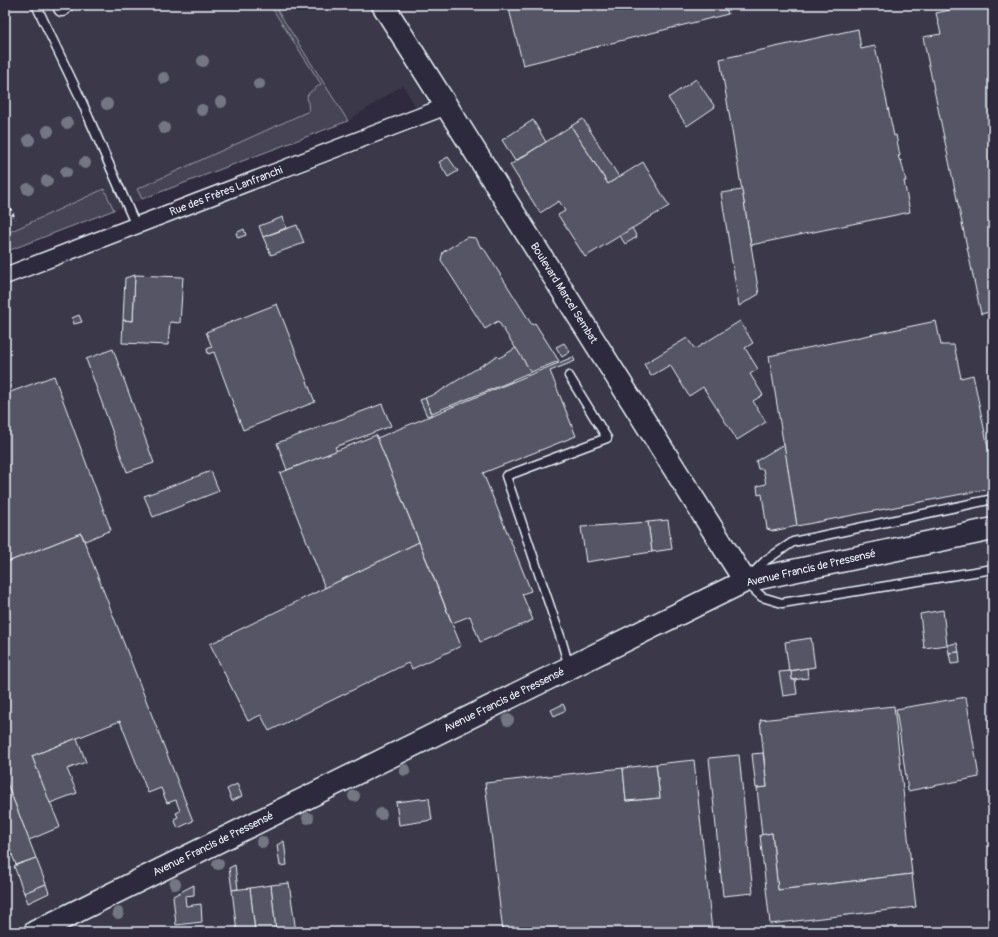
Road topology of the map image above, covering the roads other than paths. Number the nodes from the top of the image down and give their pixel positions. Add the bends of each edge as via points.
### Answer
1 (36, 5) edge
2 (383, 5) edge
3 (447, 106) junction
4 (136, 226) junction
5 (5, 276) edge
6 (569, 376) dead end
7 (993, 499) edge
8 (993, 529) edge
9 (993, 569) edge
10 (745, 581) junction
11 (569, 668) junction
12 (35, 932) edge

1 - 4 lane
2 - 3 street, Boulevard Marcel Sembat
3 - 4 street, Rue des Frères Lanfranchi
3 - 10 street, Boulevard Marcel Sembat
4 - 5 street, Rue des Frères Lanfranchi
6 - 11 lane via 607,438 506,476
7 - 10 lane via 793,542 766,560
8 - 10 street, Avenue Francis de Pressensé
9 - 10 lane via 782,603 762,597
10 - 11 street, Avenue Francis de Pressensé
11 - 12 street, Avenue Francis de Pressensé

